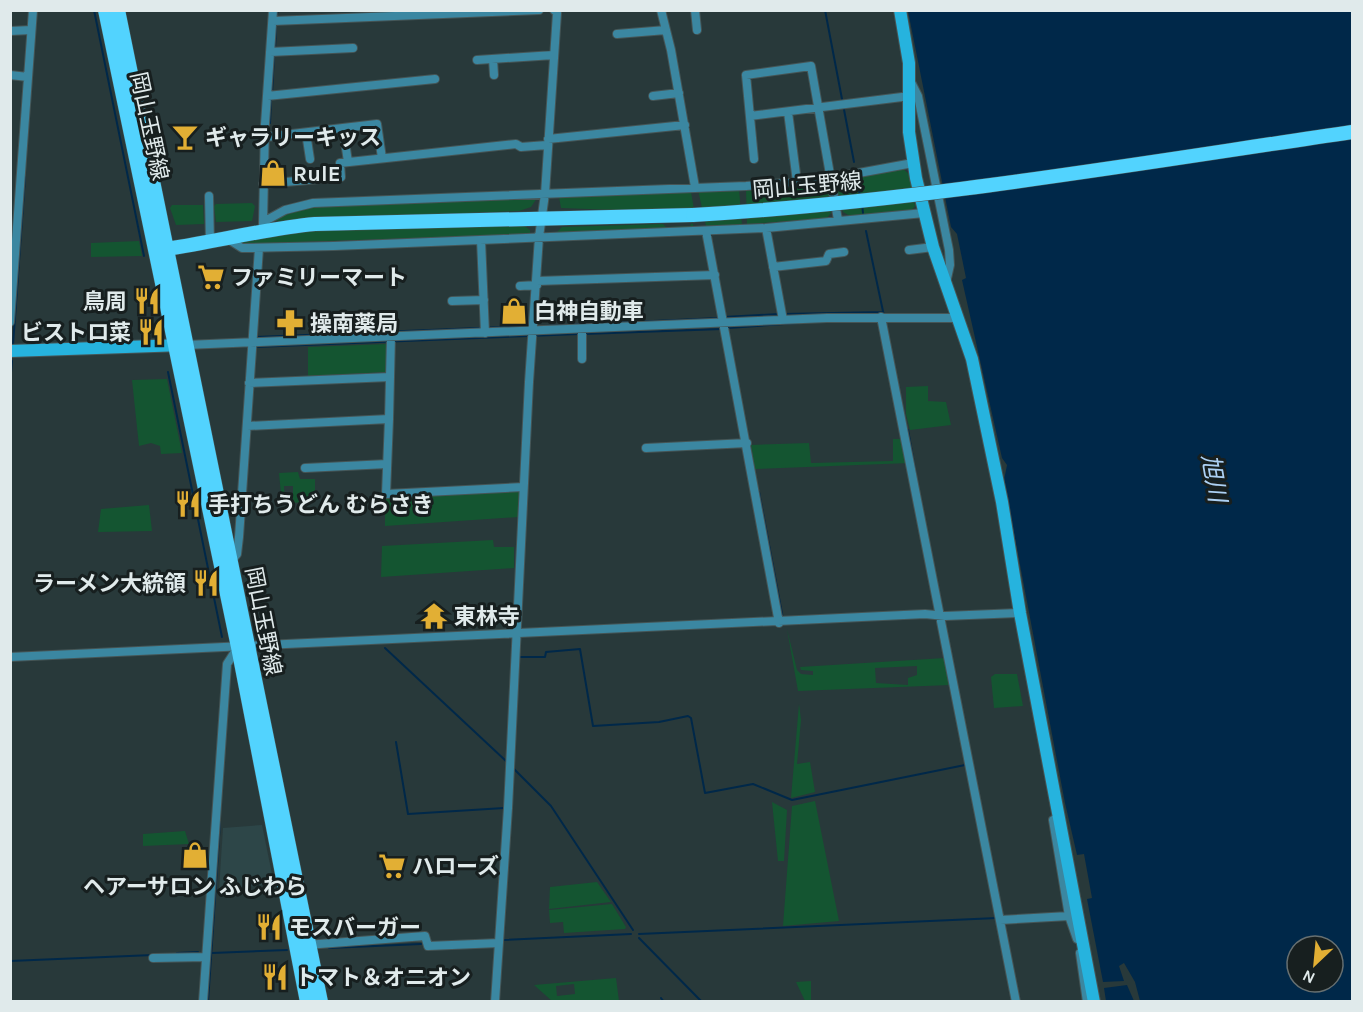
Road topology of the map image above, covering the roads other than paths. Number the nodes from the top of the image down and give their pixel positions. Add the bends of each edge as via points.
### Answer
1 (33, 10) edge
2 (105, 10) edge
3 (118, 10) edge
4 (273, 10) edge
5 (539, 10) edge
6 (554, 10) edge
7 (662, 10) edge
8 (695, 10) edge
9 (900, 10) edge
10 (273, 21) junction
11 (31, 30) junction
12 (666, 30) junction
13 (697, 30) dead end
14 (10, 31) edge
15 (617, 34) dead end
16 (353, 48) dead end
17 (274, 51) junction
18 (554, 55) junction
19 (493, 59) junction
20 (477, 60) dead end
21 (10, 75) edge
22 (494, 75) dead end
23 (28, 77) junction
24 (435, 79) dead end
25 (910, 81) junction
26 (679, 93) junction
27 (271, 96) junction
28 (653, 96) dead end
29 (910, 96) junction
30 (819, 108) junction
31 (788, 112) junction
32 (750, 116) junction
33 (685, 125) junction
34 (343, 128) junction
35 (1353, 132) edge
36 (306, 133) junction
37 (266, 138) junction
38 (548, 142) junction
39 (382, 158) junction
40 (310, 159) dead end
41 (754, 159) dead end
42 (348, 162) junction
43 (913, 163) junction
44 (832, 177) junction
45 (797, 182) junction
46 (263, 184) junction
47 (695, 187) junction
48 (545, 194) junction
49 (209, 196) dead end
50 (265, 203) junction
51 (280, 212) junction
52 (924, 213) junction
53 (541, 217) junction
54 (838, 220) junction
55 (263, 226) junction
56 (766, 228) junction
57 (706, 231) junction
58 (539, 237) junction
59 (228, 239) junction
60 (482, 240) junction
61 (210, 243) junction
62 (933, 247) junction
63 (259, 248) junction
64 (160, 249) junction
65 (909, 250) dead end
66 (844, 252) dead end
67 (12, 267) edge
68 (773, 267) junction
69 (715, 275) junction
70 (537, 283) junction
71 (946, 283) junction
72 (520, 286) dead end
73 (484, 300) junction
74 (452, 301) dead end
75 (11, 309) edge
76 (782, 316) junction
77 (884, 317) junction
78 (957, 318) junction
79 (10, 322) edge
80 (724, 323) junction
81 (485, 330) junction
82 (582, 332) junction
83 (532, 335) junction
84 (391, 340) junction
85 (254, 342) junction
86 (180, 345) junction
87 (10, 351) edge
88 (582, 359) dead end
89 (390, 377) junction
90 (252, 383) junction
91 (389, 419) junction
92 (248, 426) junction
93 (747, 442) junction
94 (646, 448) dead end
95 (387, 464) junction
96 (305, 468) dead end
97 (523, 487) junction
98 (230, 562) junction
99 (1020, 613) junction
100 (941, 614) junction
101 (779, 621) junction
102 (516, 631) junction
103 (243, 647) junction
104 (10, 657) edge
105 (1059, 818) junction
106 (1069, 916) junction
107 (1003, 920) junction
108 (499, 941) junction
109 (1080, 943) junction
110 (303, 946) junction
111 (206, 957) junction
112 (153, 958) dead end
113 (203, 1002) edge
114 (307, 1002) edge
115 (321, 1002) edge
116 (495, 1002) edge
117 (1016, 1002) edge
118 (1088, 1002) edge
119 (1094, 1002) edge

1 - 11 street
2 - 64 main road, 岡山玉野線
3 - 64 main road, 岡山玉野線
4 - 10 street
5 - 10 street
6 - 18 street
7 - 12 street
8 - 13 street
9 - 25 street
10 - 17 street
11 - 14 street
11 - 23 street
12 - 15 street
12 - 26 street
16 - 17 street
17 - 27 street
18 - 19 street
18 - 38 street
19 - 20 street
19 - 22 street
21 - 23 street
23 - 67 street
24 - 27 street
25 - 29 street
25 - 71 street via 918,96 949,250
26 - 28 street
26 - 33 street
27 - 37 street
29 - 30 street
29 - 43 street
30 - 31 street
30 - 32 street via 811,66 746,75
30 - 44 street
31 - 32 street
31 - 45 street
32 - 41 street
33 - 38 street
33 - 47 street
34 - 36 street
34 - 39 street via 377,124
34 - 42 street
35 - 53 main road, 岡山玉野線, bridge via 813,207 693,215
36 - 37 street
36 - 40 street
37 - 46 street
38 - 39 street
38 - 48 street
39 - 42 street
42 - 46 street via 340,162 341,177
43 - 44 street
43 - 52 street
44 - 45 street
44 - 54 street
45 - 47 street
46 - 50 street
47 - 48 street
48 - 51 street via 313,203
48 - 53 street
49 - 61 street
50 - 51 street
50 - 55 street
51 - 55 street
52 - 54 street
52 - 62 street
53 - 55 main road, 岡山玉野線
53 - 58 street
54 - 56 street
55 - 59 main road, 岡山玉野線
56 - 57 street
56 - 68 street
57 - 58 street
57 - 69 street
58 - 60 street
58 - 70 street
59 - 61 main road, 岡山玉野線
59 - 63 street via 239,248
60 - 63 street
60 - 73 street
61 - 64 main road, 岡山玉野線
62 - 65 street
62 - 71 street
63 - 85 street
64 - 86 main road, 岡山玉野線
66 - 68 street via 829,254 826,261
67 - 75 street
68 - 76 street
69 - 70 street
69 - 80 street
70 - 72 street
70 - 83 street
71 - 78 street
73 - 74 street
73 - 81 street
75 - 79 street
76 - 77 street
76 - 80 street
77 - 78 street
77 - 100 street
78 - 99 street via 972,358
80 - 82 street
80 - 93 street
81 - 83 street
81 - 84 street
82 - 83 street
82 - 88 street
83 - 97 street
84 - 85 street
84 - 89 street
85 - 86 street
85 - 90 street
86 - 87 street
86 - 98 main road, 岡山玉野線
86 - 103 main road, 岡山玉野線
89 - 90 street
89 - 91 street
90 - 92 street
91 - 92 street
91 - 95 street
92 - 98 street via 237,554
93 - 94 street
93 - 101 street
95 - 96 street
95 - 97 street via 386,494
97 - 102 street
98 - 103 main road, 岡山玉野線
99 - 100 street
99 - 105 street
100 - 101 street
100 - 107 street
101 - 102 street
102 - 103 street
102 - 108 street
103 - 104 street
103 - 110 main road, 岡山玉野線
103 - 111 street via 227,664
105 - 106 street via 1053,820
105 - 109 street
106 - 107 street
106 - 109 street
107 - 117 street
108 - 110 street via 428,946 425,936
108 - 116 street
109 - 118 street
109 - 119 street
110 - 114 main road, 岡山玉野線
110 - 115 main road, 岡山玉野線
111 - 112 street
111 - 113 street

